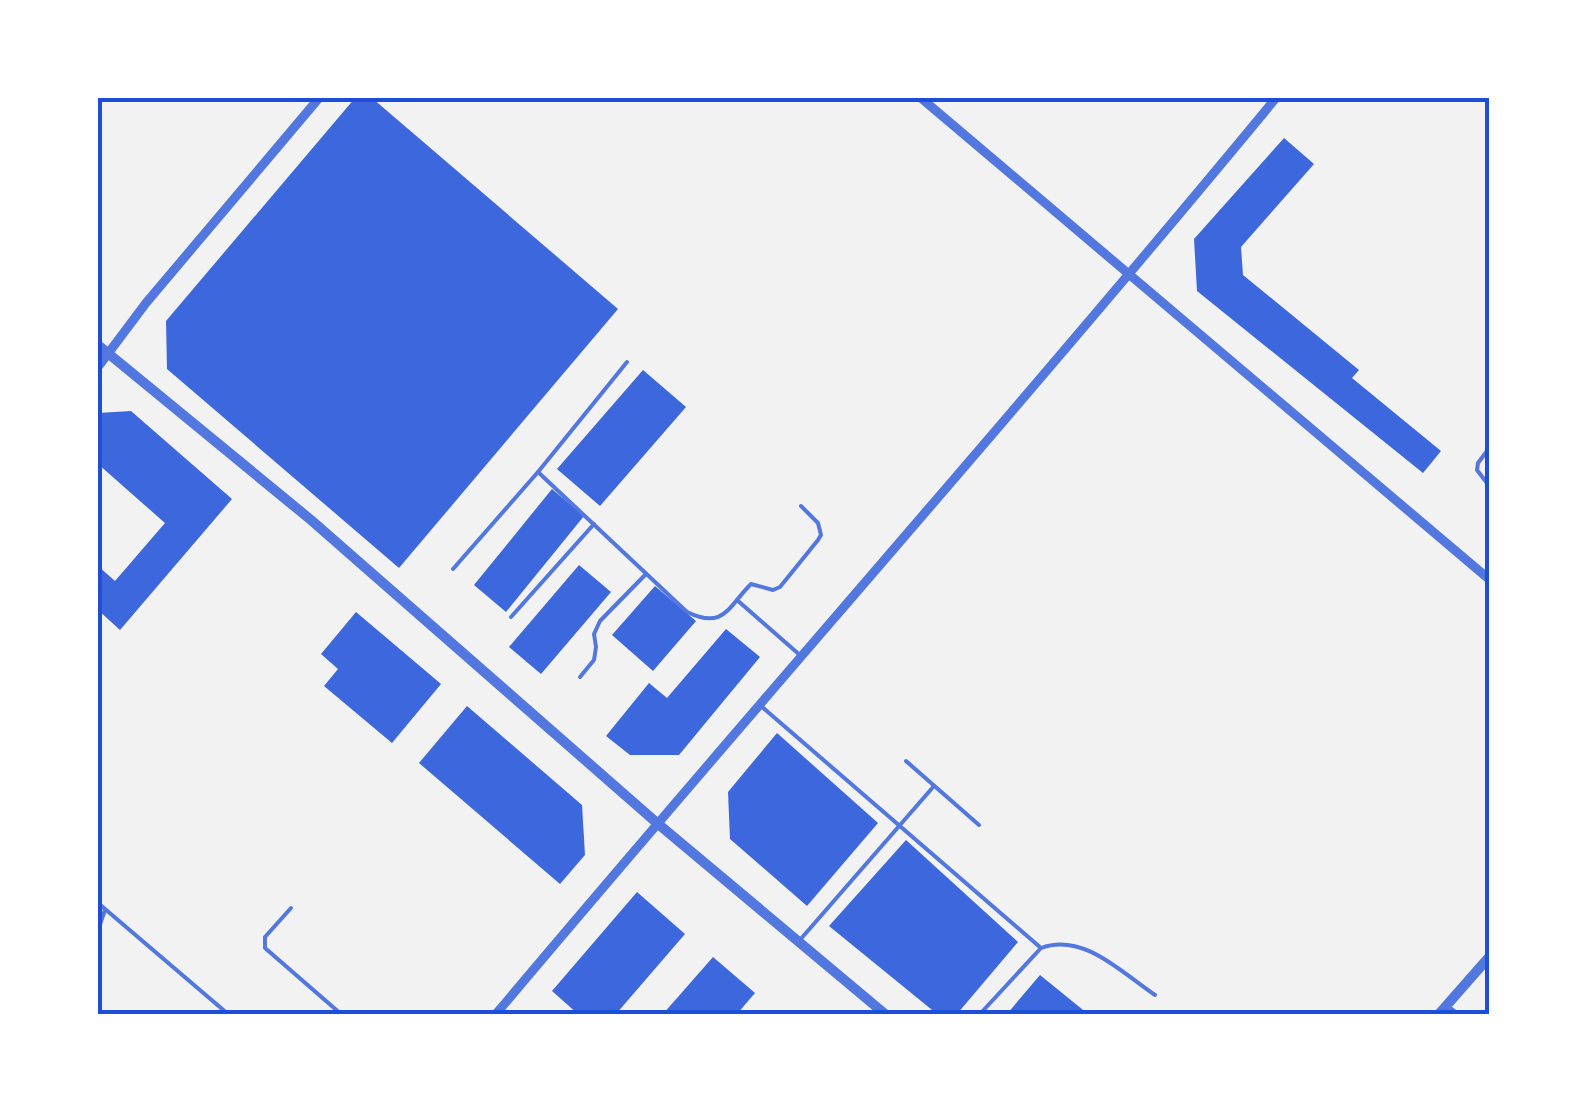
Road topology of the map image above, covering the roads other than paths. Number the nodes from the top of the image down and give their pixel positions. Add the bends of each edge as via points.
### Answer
1 (319, 98) edge
2 (921, 98) edge
3 (1276, 98) edge
4 (1129, 276) junction
5 (98, 345) edge
6 (109, 354) junction
7 (627, 362) dead end
8 (98, 367) edge
9 (1490, 448) edge
10 (538, 472) junction
11 (1490, 487) edge
12 (801, 506) dead end
13 (594, 524) junction
14 (452, 569) dead end
15 (646, 574) junction
16 (1490, 580) edge
17 (737, 600) junction
18 (511, 618) dead end
19 (801, 656) junction
20 (580, 677) dead end
21 (759, 704) junction
22 (906, 761) dead end
23 (934, 786) junction
24 (657, 823) junction
25 (898, 825) junction
26 (980, 825) dead end
27 (98, 904) edge
28 (291, 908) dead end
29 (105, 910) junction
30 (98, 914) edge
31 (98, 930) edge
32 (799, 942) junction
33 (1041, 948) junction
34 (1490, 956) edge
35 (98, 977) edge
36 (1155, 995) dead end
37 (98, 1005) edge
38 (1446, 1012) edge
39 (100, 1014) edge
40 (228, 1014) edge
41 (341, 1014) edge
42 (496, 1014) edge
43 (885, 1014) edge
44 (980, 1014) edge

1 - 6 street
2 - 4 street
3 - 4 street
4 - 16 street
4 - 19 street
5 - 6 street
6 - 8 street
6 - 24 street via 311,520
7 - 10 lane
9 - 11 lane via 1477,470
10 - 13 lane
10 - 14 lane
12 - 17 lane via 818,522 821,536 780,587 751,584
13 - 15 lane
13 - 18 lane
15 - 17 lane via 699,618 721,617
15 - 20 lane via 600,622 594,660
17 - 19 lane
19 - 21 street
21 - 24 street
21 - 25 lane
22 - 23 lane
23 - 25 lane
23 - 26 lane
24 - 32 street
24 - 42 street
25 - 32 lane
25 - 33 lane
27 - 29 lane
28 - 41 lane via 266,937 265,948
29 - 30 lane
29 - 31 lane
29 - 40 lane
32 - 43 street
33 - 36 lane via 1085,948
33 - 44 lane
34 - 38 street
35 - 37 lane
37 - 39 lane

